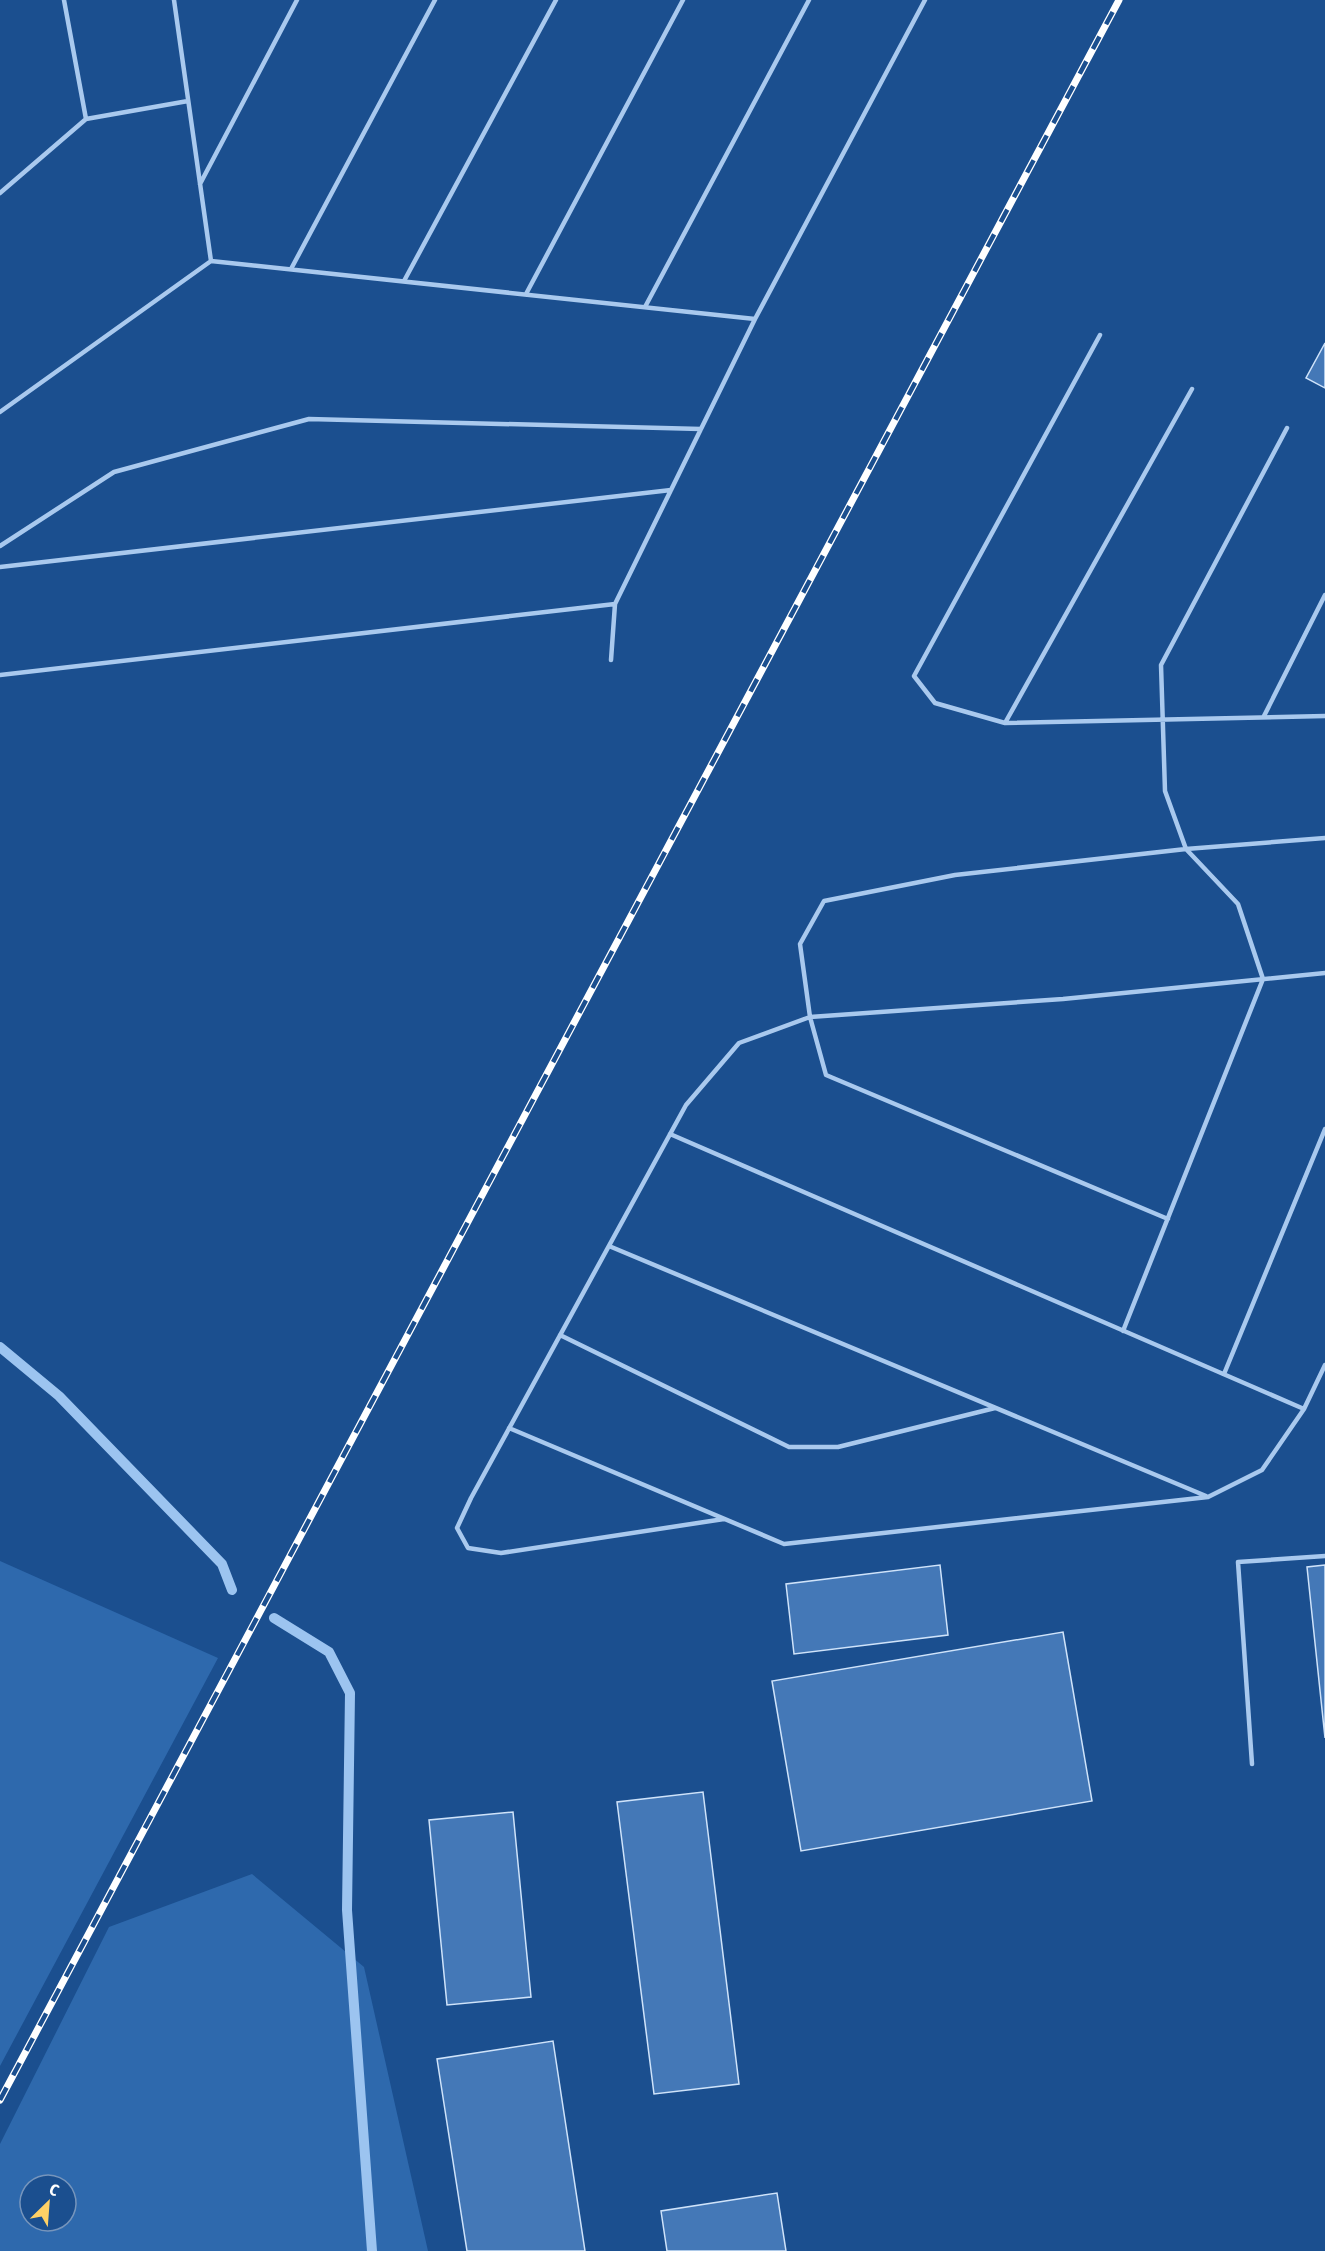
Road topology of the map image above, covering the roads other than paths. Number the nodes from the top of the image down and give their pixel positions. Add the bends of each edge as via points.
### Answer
1 (64, 0) edge
2 (174, 0) edge
3 (297, 0) edge
4 (435, 0) edge
5 (556, 0) edge
6 (683, 0) edge
7 (809, 0) edge
8 (925, 0) edge
9 (188, 101) junction
10 (86, 119) junction
11 (200, 184) junction
12 (0, 193) edge
13 (211, 261) junction
14 (291, 269) junction
15 (404, 281) junction
16 (526, 294) junction
17 (645, 307) junction
18 (756, 319) junction
19 (1100, 335) dead end
20 (1191, 389) dead end
21 (0, 412) edge
22 (1287, 428) dead end
23 (701, 429) junction
24 (671, 490) junction
25 (0, 546) edge
26 (0, 567) edge
27 (1325, 595) edge
28 (615, 604) junction
29 (611, 660) dead end
30 (0, 675) edge
31 (1264, 716) junction
32 (1325, 716) edge
33 (1163, 719) junction
34 (1005, 723) junction
35 (1325, 838) edge
36 (1186, 849) junction
37 (1325, 973) edge
38 (1263, 979) junction
39 (810, 1017) junction
40 (1325, 1129) edge
41 (670, 1134) junction
42 (1168, 1219) junction
43 (609, 1246) junction
44 (1124, 1331) junction
45 (560, 1335) junction
46 (1325, 1365) edge
47 (1224, 1374) junction
48 (995, 1408) junction
49 (1304, 1409) junction
50 (509, 1428) junction
51 (1208, 1497) junction
52 (724, 1519) junction
53 (1325, 1556) edge
54 (1252, 1764) dead end

1 - 10 lane
2 - 9 lane
3 - 11 lane
4 - 14 lane
5 - 15 lane
6 - 16 lane
7 - 17 lane
8 - 18 lane
9 - 10 lane
9 - 11 lane
10 - 12 lane
11 - 13 lane
13 - 14 lane
13 - 21 lane
14 - 15 lane
15 - 16 lane
16 - 17 lane
17 - 18 lane
18 - 23 lane
19 - 34 lane via 914,676 935,703
20 - 34 lane
22 - 33 lane via 1161,665
23 - 24 lane
23 - 25 lane via 309,419 114,472
24 - 26 lane
24 - 28 lane
27 - 31 lane
28 - 29 lane
28 - 30 lane
31 - 32 lane
31 - 33 lane
33 - 34 lane
33 - 36 lane via 1165,791
35 - 36 lane
36 - 38 lane via 1238,904
36 - 39 lane via 955,876 824,901 800,944
37 - 38 lane
38 - 39 lane via 1063,999
38 - 42 lane
39 - 41 lane via 738,1043 686,1105
39 - 42 lane via 826,1075
40 - 47 lane
41 - 43 lane
41 - 44 lane
42 - 44 lane
43 - 45 lane
43 - 48 lane
44 - 47 lane
45 - 48 lane via 789,1447 838,1447
45 - 50 lane
46 - 49 lane
47 - 49 lane
48 - 51 lane
49 - 51 lane via 1262,1470
50 - 52 lane
50 - 52 lane via 456,1528 468,1548 501,1552
51 - 52 lane via 784,1544
53 - 54 lane via 1238,1562

